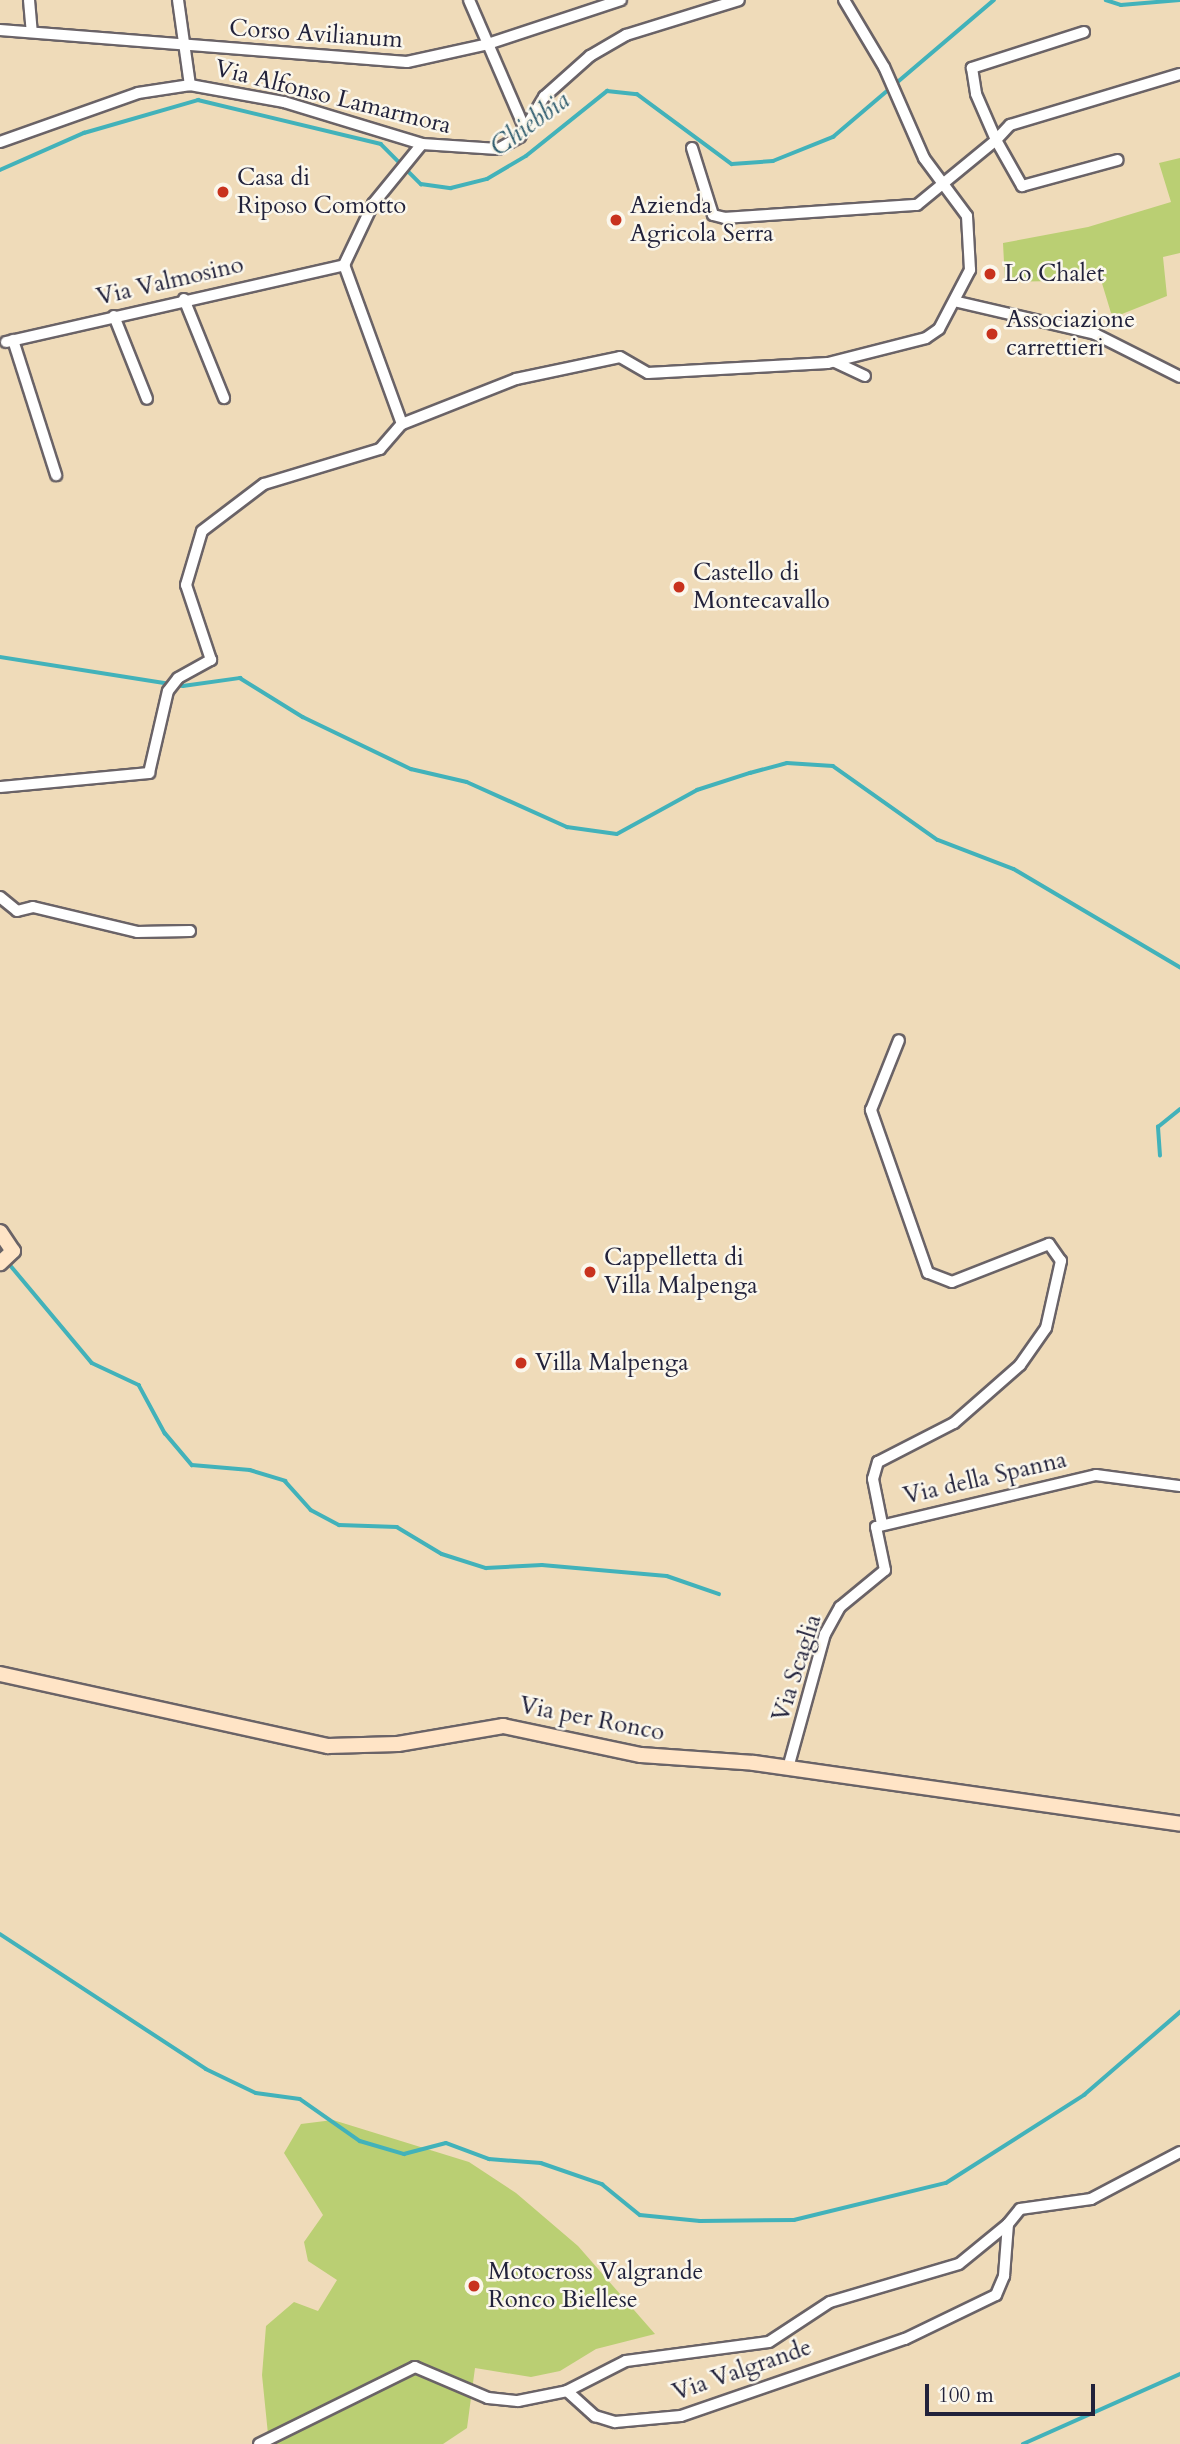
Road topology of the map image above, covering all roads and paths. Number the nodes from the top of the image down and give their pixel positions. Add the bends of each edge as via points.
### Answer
1 (29, 0) edge
2 (178, 0) edge
3 (469, 0) edge
4 (621, 0) edge
5 (740, 0) edge
6 (844, 0) edge
7 (0, 30) edge
8 (32, 32) junction
9 (1084, 32) dead end
10 (184, 44) junction
11 (488, 44) junction
12 (1180, 74) edge
13 (190, 85) junction
14 (524, 127) junction
15 (996, 140) junction
16 (0, 142) edge
17 (422, 144) junction
18 (692, 148) dead end
19 (1118, 160) dead end
20 (945, 183) junction
21 (344, 265) junction
22 (184, 299) junction
23 (958, 302) junction
24 (114, 316) junction
25 (835, 362) junction
26 (865, 376) dead end
27 (1180, 377) edge
28 (147, 398) dead end
29 (223, 398) dead end
30 (402, 424) junction
31 (56, 475) dead end
32 (0, 787) edge
33 (0, 897) edge
34 (190, 931) dead end
35 (899, 1040) dead end
36 (0, 1232) edge
37 (4, 1261) edge
38 (1180, 1486) edge
39 (882, 1524) junction
40 (0, 1674) edge
41 (788, 1768) junction
42 (1180, 1824) edge
43 (1180, 2152) edge
44 (1008, 2224) junction
45 (567, 2392) junction
46 (259, 2444) edge

1 - 8 street
2 - 10 street
3 - 11 street
4 - 11 street, Corso Avilianum
5 - 14 street, Via Alfonso Lamarmora via 625,36 590,56 544,97
6 - 20 street via 884,67 924,158
7 - 8 street, Corso Avilianum
8 - 10 street, Corso Avilianum
9 - 15 street via 972,68 976,94
10 - 11 street, Corso Avilianum via 407,62
10 - 13 street
11 - 14 street
12 - 15 street via 1010,125
13 - 16 street, Via Alfonso Lamarmora via 138,93
13 - 17 street, Via Alfonso Lamarmora via 284,102
14 - 17 street, Via Alfonso Lamarmora via 511,145 498,149
15 - 19 street via 1022,186
15 - 20 street
17 - 21 street via 359,226
18 - 20 street via 713,215 725,218 916,205
20 - 23 street via 967,216 970,232 970,270
21 - 22 street, Via Valmosino
21 - 30 street
22 - 24 street, Via Valmosino
22 - 29 street
23 - 25 street via 926,338
23 - 27 street via 1095,334
24 - 28 street
24 - 31 street, Via Valmosino via 9,341
25 - 26 street
25 - 30 street via 648,373 620,357 516,379
30 - 32 street via 380,449 289,473 216,515 192,550 186,585 211,660 174,680 144,776
33 - 34 street via 17,911 33,906 136,932
35 - 39 street, Via della Spanna via 871,1110 928,1273 952,1282 1049,1244 1061,1261 1046,1328 1020,1365 954,1423 878,1462 873,1479
36 - 37 street via 12,1247
38 - 39 street, Via della Spanna via 1096,1475
39 - 41 street, Via Scaglia via 877,1536 885,1570 840,1607 825,1634
40 - 41 street, Via per Ronco via 328,1746 398,1744 503,1726 641,1755
41 - 42 street, Via per Ronco
43 - 44 street via 1111,2192 1020,2209
44 - 45 street via 959,2264 830,2302 769,2342 626,2361
44 - 45 street, Via Valgrande via 1004,2276 996,2295 905,2339 681,2416 615,2422 594,2416
45 - 46 street via 517,2401 488,2398 415,2367

